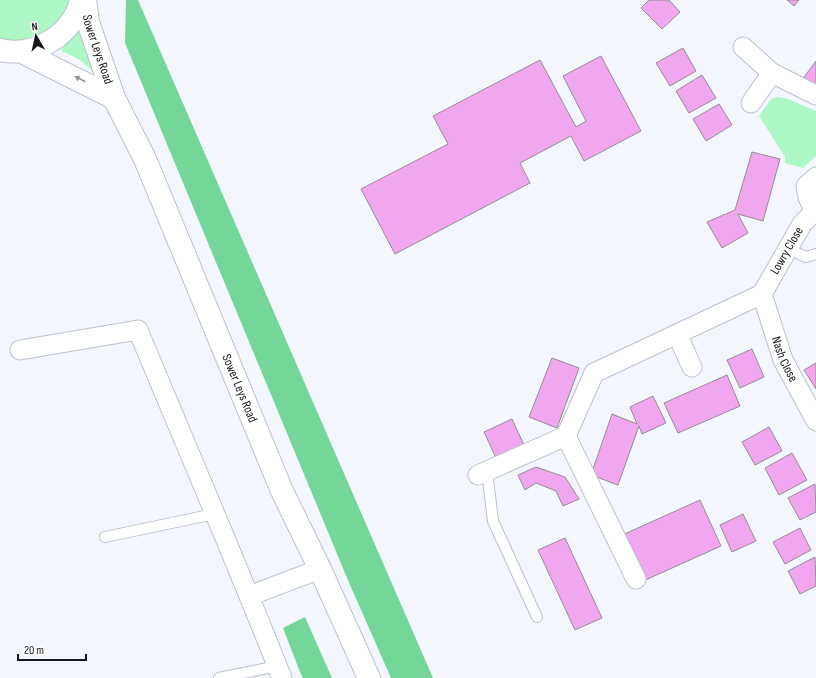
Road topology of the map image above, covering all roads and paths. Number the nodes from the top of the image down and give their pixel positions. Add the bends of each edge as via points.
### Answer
1 (81, 0) edge
2 (85, 0) edge
3 (743, 47) dead end
4 (7, 52) edge
5 (772, 73) junction
6 (816, 95) edge
7 (114, 98) junction
8 (751, 103) dead end
9 (816, 177) edge
10 (815, 211) edge
11 (788, 250) junction
12 (816, 254) edge
13 (762, 294) junction
14 (677, 334) junction
15 (20, 350) dead end
16 (692, 367) dead end
17 (816, 421) edge
18 (566, 436) junction
19 (482, 473) joint
20 (214, 514) junction
21 (105, 537) dead end
22 (320, 569) junction
23 (636, 579) dead end
24 (249, 596) junction
25 (537, 617) dead end
26 (279, 672) edge
27 (219, 678) edge
28 (369, 678) edge

1 - 4 street via 69,26 54,40 35,49
2 - 7 street, Sower Leys Road via 88,22
3 - 5 street
7 -> 4 street, Sower Leys Road
5 - 6 street
5 - 8 street
7 - 22 street, Sower Leys Road via 147,165 282,491
9 - 10 street via 806,186
10 - 11 street, Lowry Close via 802,224
11 - 12 lane via 806,257
11 - 13 street, Lowry Close
13 - 14 street
13 - 17 street, Nash Close via 783,360
14 - 16 street
14 - 18 street via 594,373
15 - 20 street via 138,330
18 - 19 street
18 - 23 street
19 - 25 lane via 493,521
20 - 21 lane
20 - 24 street
22 - 24 street
22 - 28 street, Sower Leys Road
24 - 26 street
26 - 27 lane

